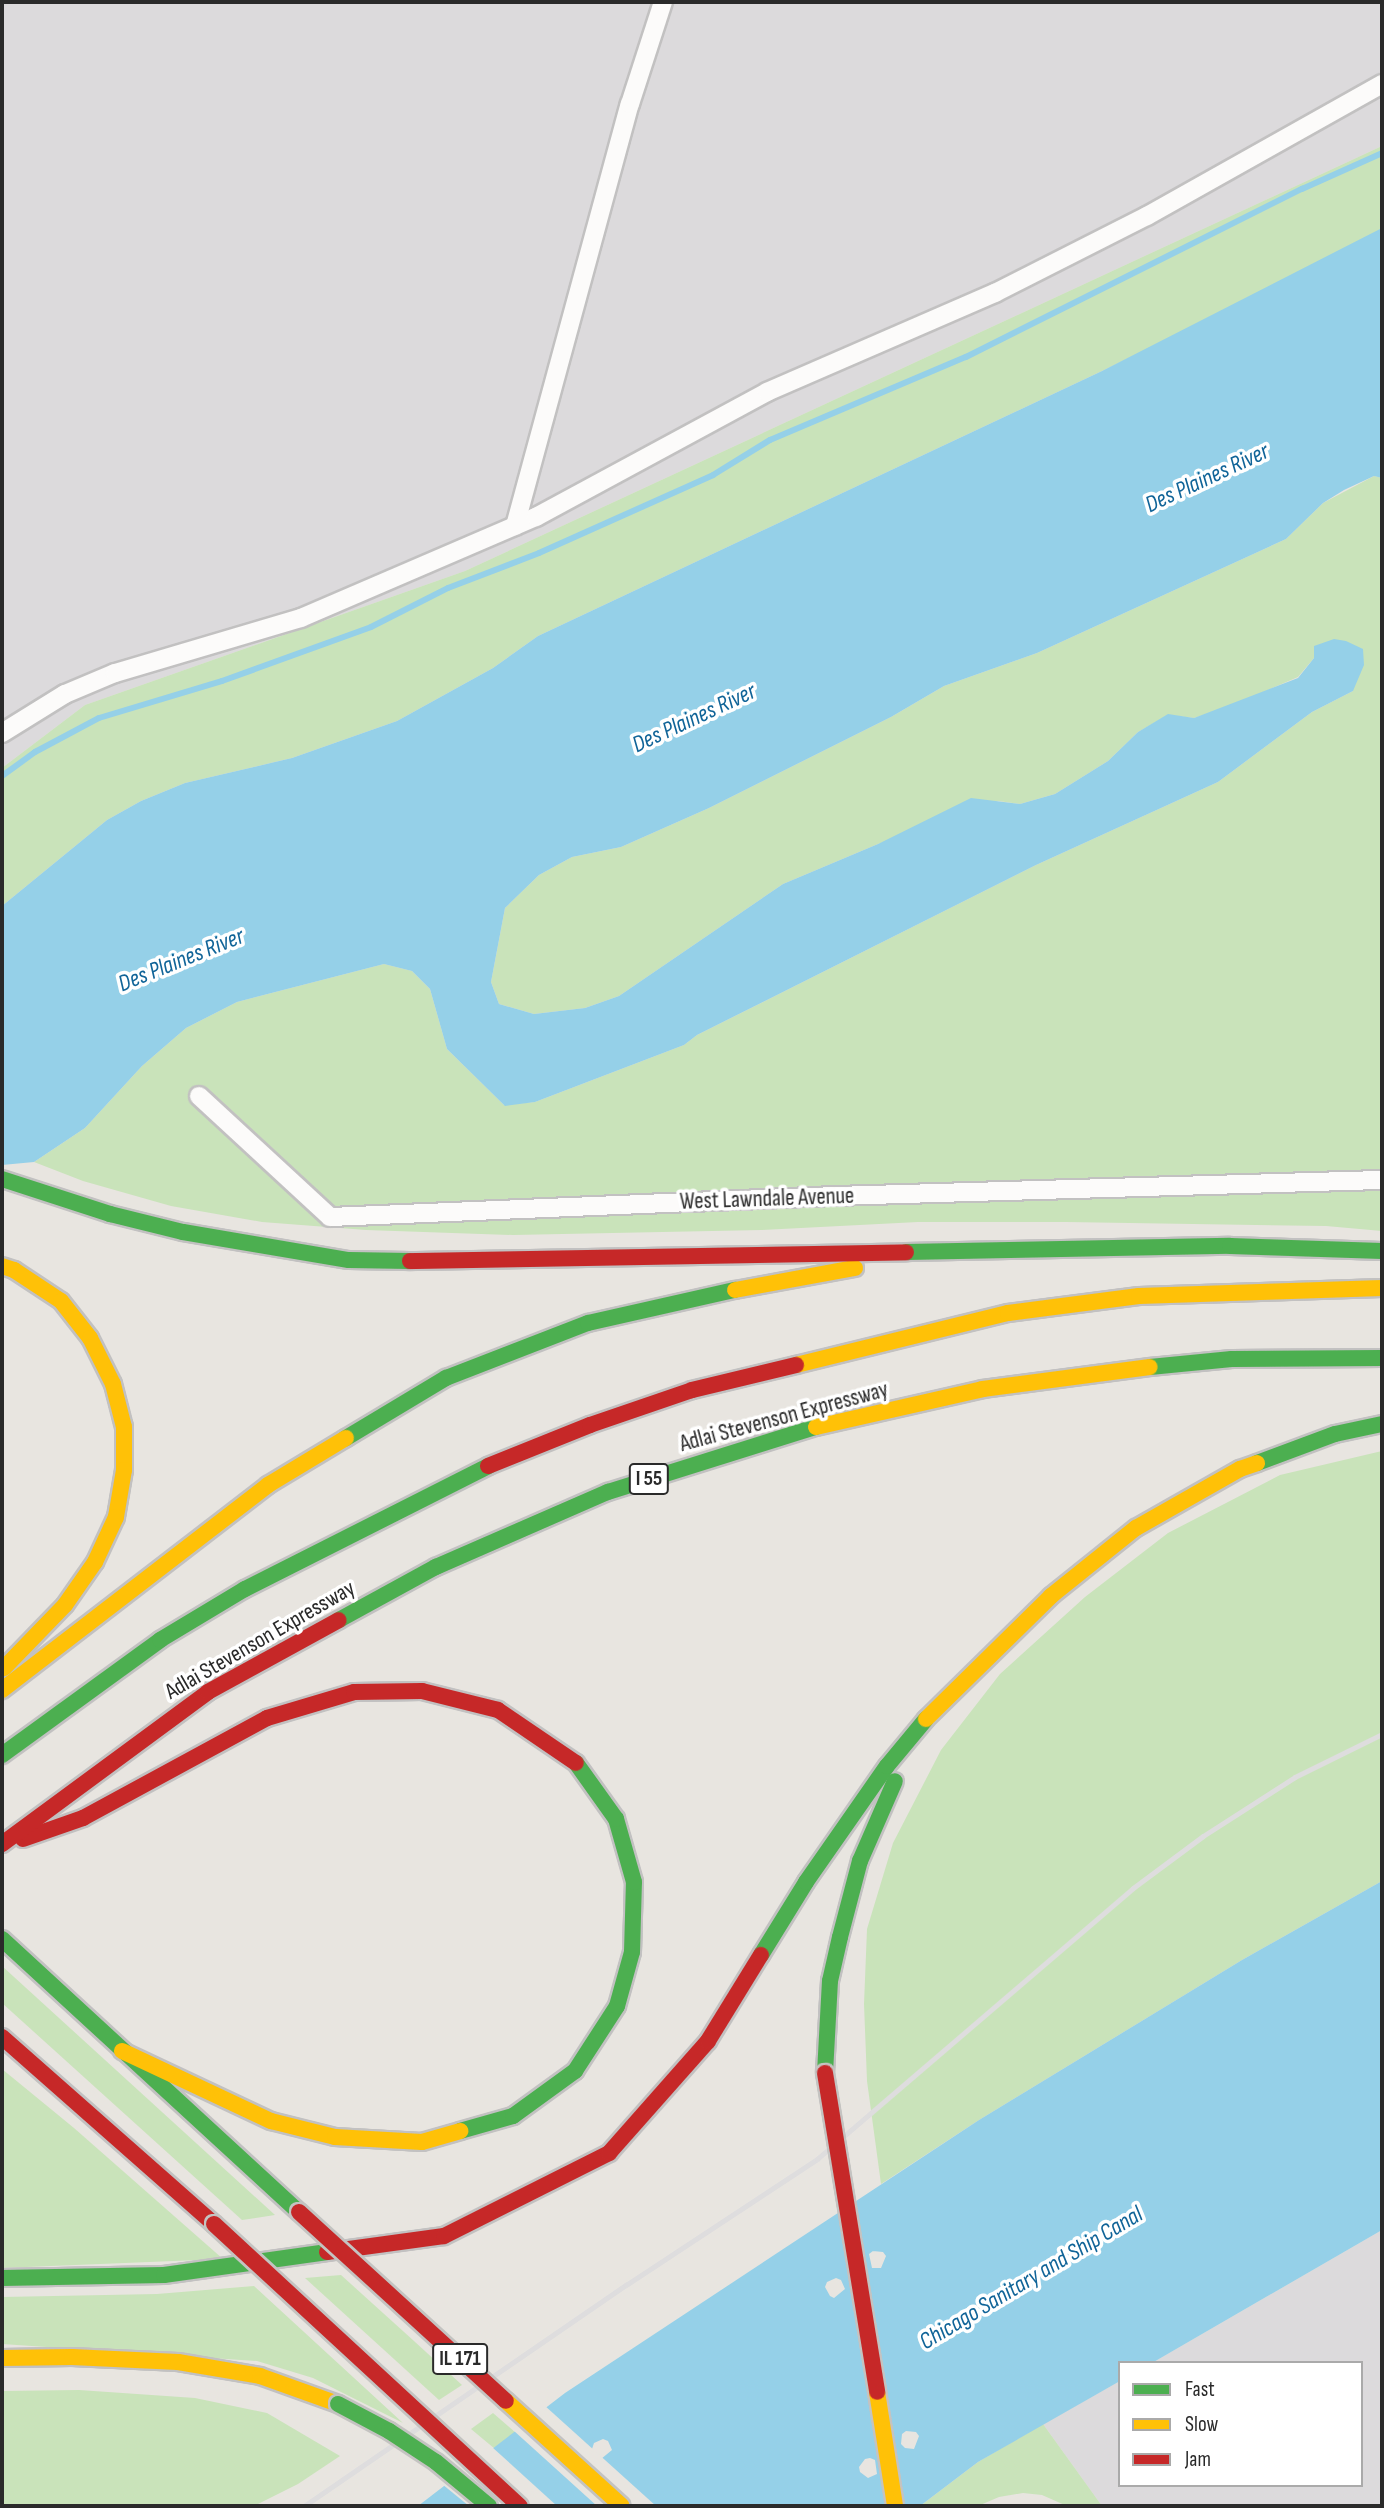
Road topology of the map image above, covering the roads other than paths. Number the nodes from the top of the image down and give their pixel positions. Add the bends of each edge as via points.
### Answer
1 (663, 2) edge
2 (1382, 84) edge
3 (515, 526) junction
4 (2, 733) edge
5 (199, 1096) dead end
6 (2, 1179) edge
7 (1382, 1180) edge
8 (974, 1251) junction
9 (1382, 1251) edge
10 (2, 1266) edge
11 (1382, 1288) edge
12 (1382, 1358) edge
13 (1382, 1424) edge
14 (993, 1650) junction
15 (2, 1671) edge
16 (2, 1690) edge
17 (2, 1755) edge
18 (2, 1845) edge
19 (2, 1939) edge
20 (2, 2037) edge
21 (122, 2051) junction
22 (2, 2278) edge
23 (2, 2358) edge
24 (489, 2506) edge
25 (520, 2506) edge
26 (622, 2506) edge
27 (895, 2506) edge

1 - 3 street via 627,116
2 - 3 street via 1147,216 995,293 767,392
3 - 4 street via 302,618 103,678 65,694
5 - 7 street, West Lawndale Avenue via 330,1217
6 - 8 main road via 183,1232 349,1260
8 - 9 main road via 1230,1246
8 - 16 main road via 684,1299 588,1323 446,1378 268,1485
10 - 15 main road via 61,1301 90,1338 113,1384 124,1427 124,1470 116,1517 95,1562 65,1605
11 - 17 main road, Adlai Stevenson Expressway via 1139,1296 1008,1313 692,1390 473,1472 257,1582 160,1640
12 - 18 main road, Adlai Stevenson Expressway / I 55 via 1232,1359 1105,1371 984,1390 802,1430 608,1492 436,1567 208,1692
13 - 14 main road via 1335,1434 1240,1469 1136,1528
14 - 22 main road via 887,1766 806,1882 708,2041 609,2152 444,2236 164,2275
14 - 27 main road, bridge via 918,1742 885,1800 864,1849 830,1981 825,2073
18 - 21 main road via 83,1818 267,1718 354,1692 422,1691 498,1710 576,1762 616,1819 634,1882 632,1952 617,2006 575,2071 513,2116 422,2142 335,2137 271,2121
19 - 21 main road, IL 171
20 - 25 main road, bridge via 214,2224
21 - 26 main road, IL 171, bridge
23 - 24 main road, bridge via 178,2362 261,2376 338,2404 389,2431

